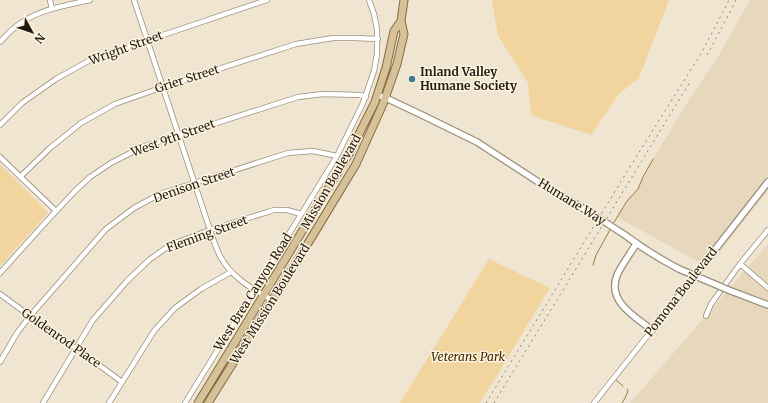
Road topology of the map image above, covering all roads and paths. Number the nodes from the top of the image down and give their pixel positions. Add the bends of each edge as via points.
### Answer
1 (50, 0) edge
2 (90, 0) edge
3 (134, 0) edge
4 (267, 0) edge
5 (369, 0) edge
6 (404, 0) edge
7 (52, 9) junction
8 (401, 21) junction
9 (146, 40) junction
10 (378, 40) junction
11 (0, 42) edge
12 (163, 87) junction
13 (377, 95) junction
14 (366, 97) junction
15 (386, 98) junction
16 (0, 125) edge
17 (178, 135) junction
18 (337, 156) junction
19 (0, 157) edge
20 (336, 175) junction
21 (20, 177) junction
22 (768, 182) edge
23 (194, 183) junction
24 (334, 200) junction
25 (56, 211) junction
26 (301, 214) junction
27 (210, 230) junction
28 (768, 230) edge
29 (636, 244) junction
30 (740, 264) junction
31 (0, 272) edge
32 (231, 272) junction
33 (768, 288) edge
34 (254, 290) junction
35 (0, 294) edge
36 (264, 295) junction
37 (272, 300) junction
38 (768, 305) edge
39 (30, 316) junction
40 (706, 316) dead end
41 (652, 330) junction
42 (76, 347) junction
43 (0, 362) edge
44 (122, 382) junction
45 (42, 403) edge
46 (109, 403) edge
47 (185, 403) edge
48 (198, 403) edge
49 (208, 403) edge
50 (594, 403) edge

1 - 7 street
2 - 7 street
3 - 9 street
4 - 9 street, Wright Street
5 - 10 street, West Brea Canyon Road
6 - 8 main road
7 - 11 street via 22,22
8 - 13 main road, Mission Boulevard via 394,31
8 - 15 main road via 404,34
9 - 12 street
9 - 16 street, Wright Street via 92,59 56,79 22,103
10 - 12 street, Grier Street via 333,38 296,44
10 - 14 street, West Brea Canyon Road via 374,71
12 - 17 street
12 - 21 street, Grier Street via 115,104 81,123
13 - 15 street, Humane Way
13 - 20 main road, Mission Boulevard
14 - 17 street, West 9th Street via 323,94 298,97
14 - 18 street, West Brea Canyon Road
15 - 24 main road, West Mission Boulevard via 356,164
15 - 29 street, Humane Way, bridge via 477,142
17 - 23 street
17 - 25 street, West 9th Street via 142,147 111,163 90,178
18 - 23 street, Denison Street via 313,151 288,153
18 - 26 street, West Brea Canyon Road
19 - 21 street
20 - 24 main road via 337,179 330,196
20 - 36 main road, Mission Boulevard
21 - 25 street
22 - 41 street, Pomona Boulevard
23 - 27 street
23 - 39 street, Denison Street via 160,194 134,208 106,229
24 - 37 main road, West Mission Boulevard
25 - 31 street, West 9th Street
26 - 27 street, Fleming Street via 274,210
26 - 34 street, West Brea Canyon Road
27 - 32 street via 220,256
27 - 42 street, Fleming Street via 170,245 149,260 93,320
28 - 30 street
29 - 38 street, Humane Way, bridge via 679,269
29 - 41 street via 618,274 614,286 622,305
30 - 33 street
30 - 40 street via 711,304
32 - 34 street
32 - 44 street via 201,288 175,308 154,330
34 - 36 street
34 - 47 street, West Brea Canyon Road
35 - 39 street, Goldenrod Place
36 - 37 street
36 - 48 main road, Mission Boulevard
37 - 49 main road, West Mission Boulevard
39 - 42 street, Goldenrod Place
39 - 43 street, Denison Street
41 - 50 street, Pomona Boulevard
42 - 44 street, Goldenrod Place
42 - 45 street, Fleming Street
44 - 46 street

